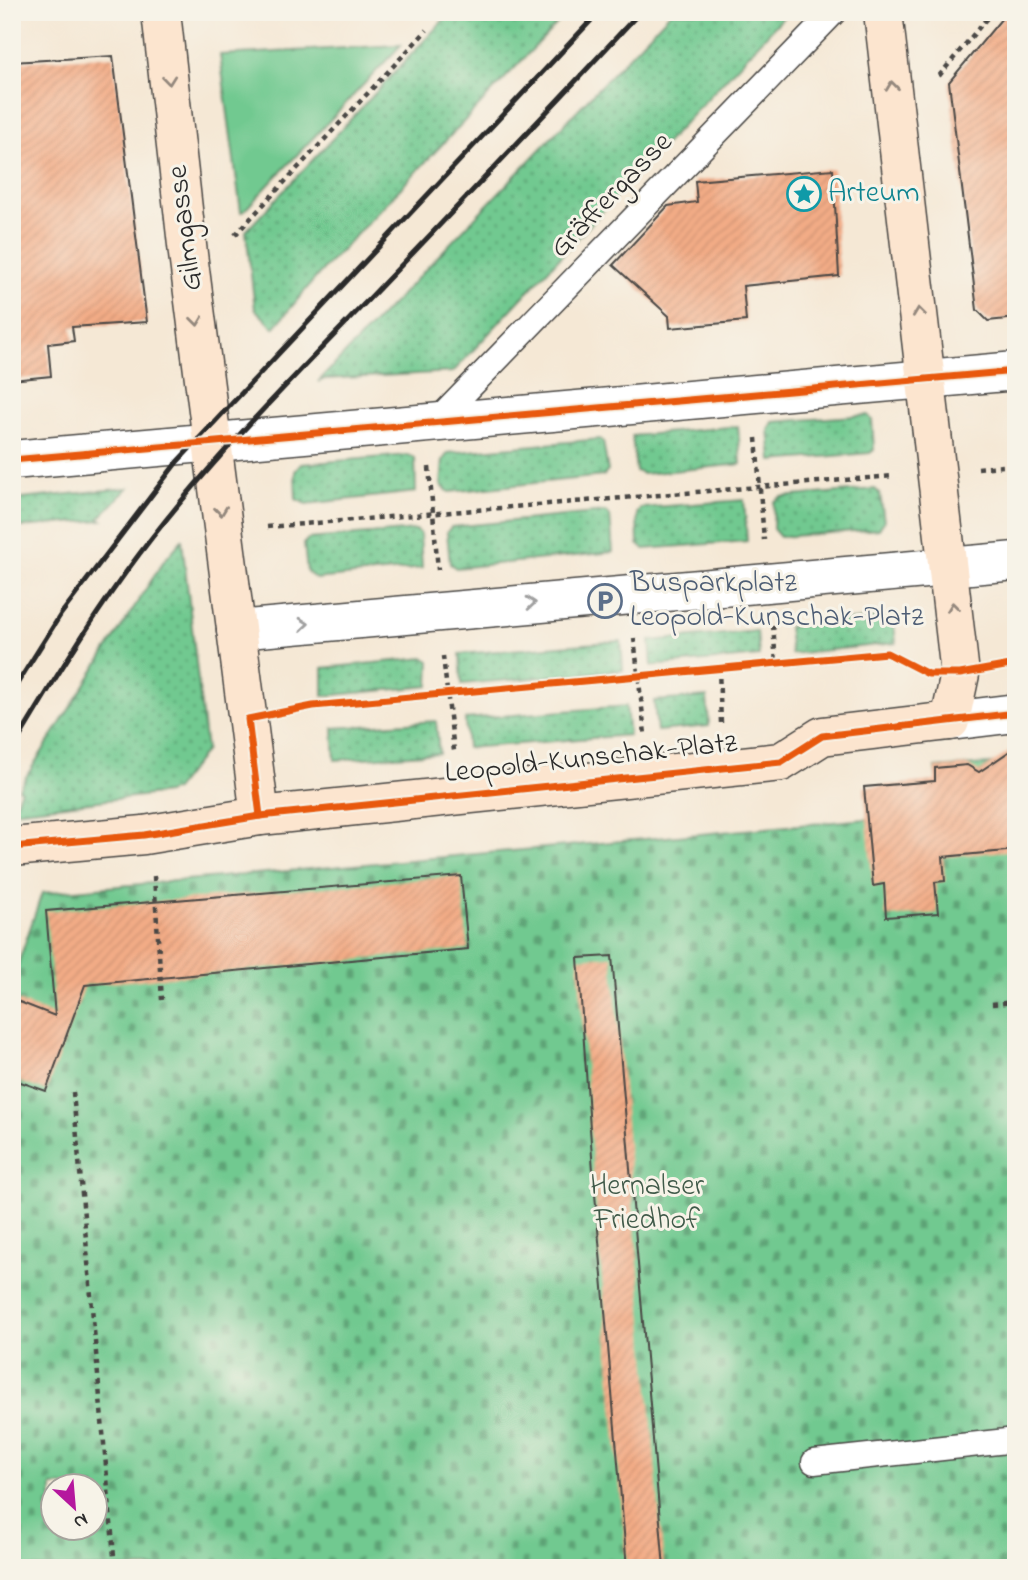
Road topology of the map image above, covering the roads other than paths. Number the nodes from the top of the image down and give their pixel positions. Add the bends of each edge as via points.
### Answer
1 (161, 12) edge
2 (834, 12) edge
3 (883, 12) edge
4 (1016, 371) edge
5 (927, 380) junction
6 (430, 424) junction
7 (213, 443) junction
8 (12, 460) edge
9 (1016, 561) edge
10 (947, 566) junction
11 (236, 630) junction
12 (1016, 713) edge
13 (950, 721) junction
14 (260, 816) junction
15 (12, 848) edge
16 (1016, 1440) edge
17 (814, 1462) dead end

1 -> 7 street, Gilmgasse
2 - 6 lane, Gräffergasse
5 -> 3 street
4 - 5 street
5 - 6 street
5 - 10 street
6 - 7 street
7 - 8 street
7 -> 11 street
9 - 10 street
11 -> 10 street
13 -> 10 street via 960,674
11 - 14 street
12 - 13 street, Leopold-Kunschak-Platz
13 - 14 street, Leopold-Kunschak-Platz via 822,736 781,762
14 - 15 street, Leopold-Kunschak-Platz via 144,835
16 - 17 lane

